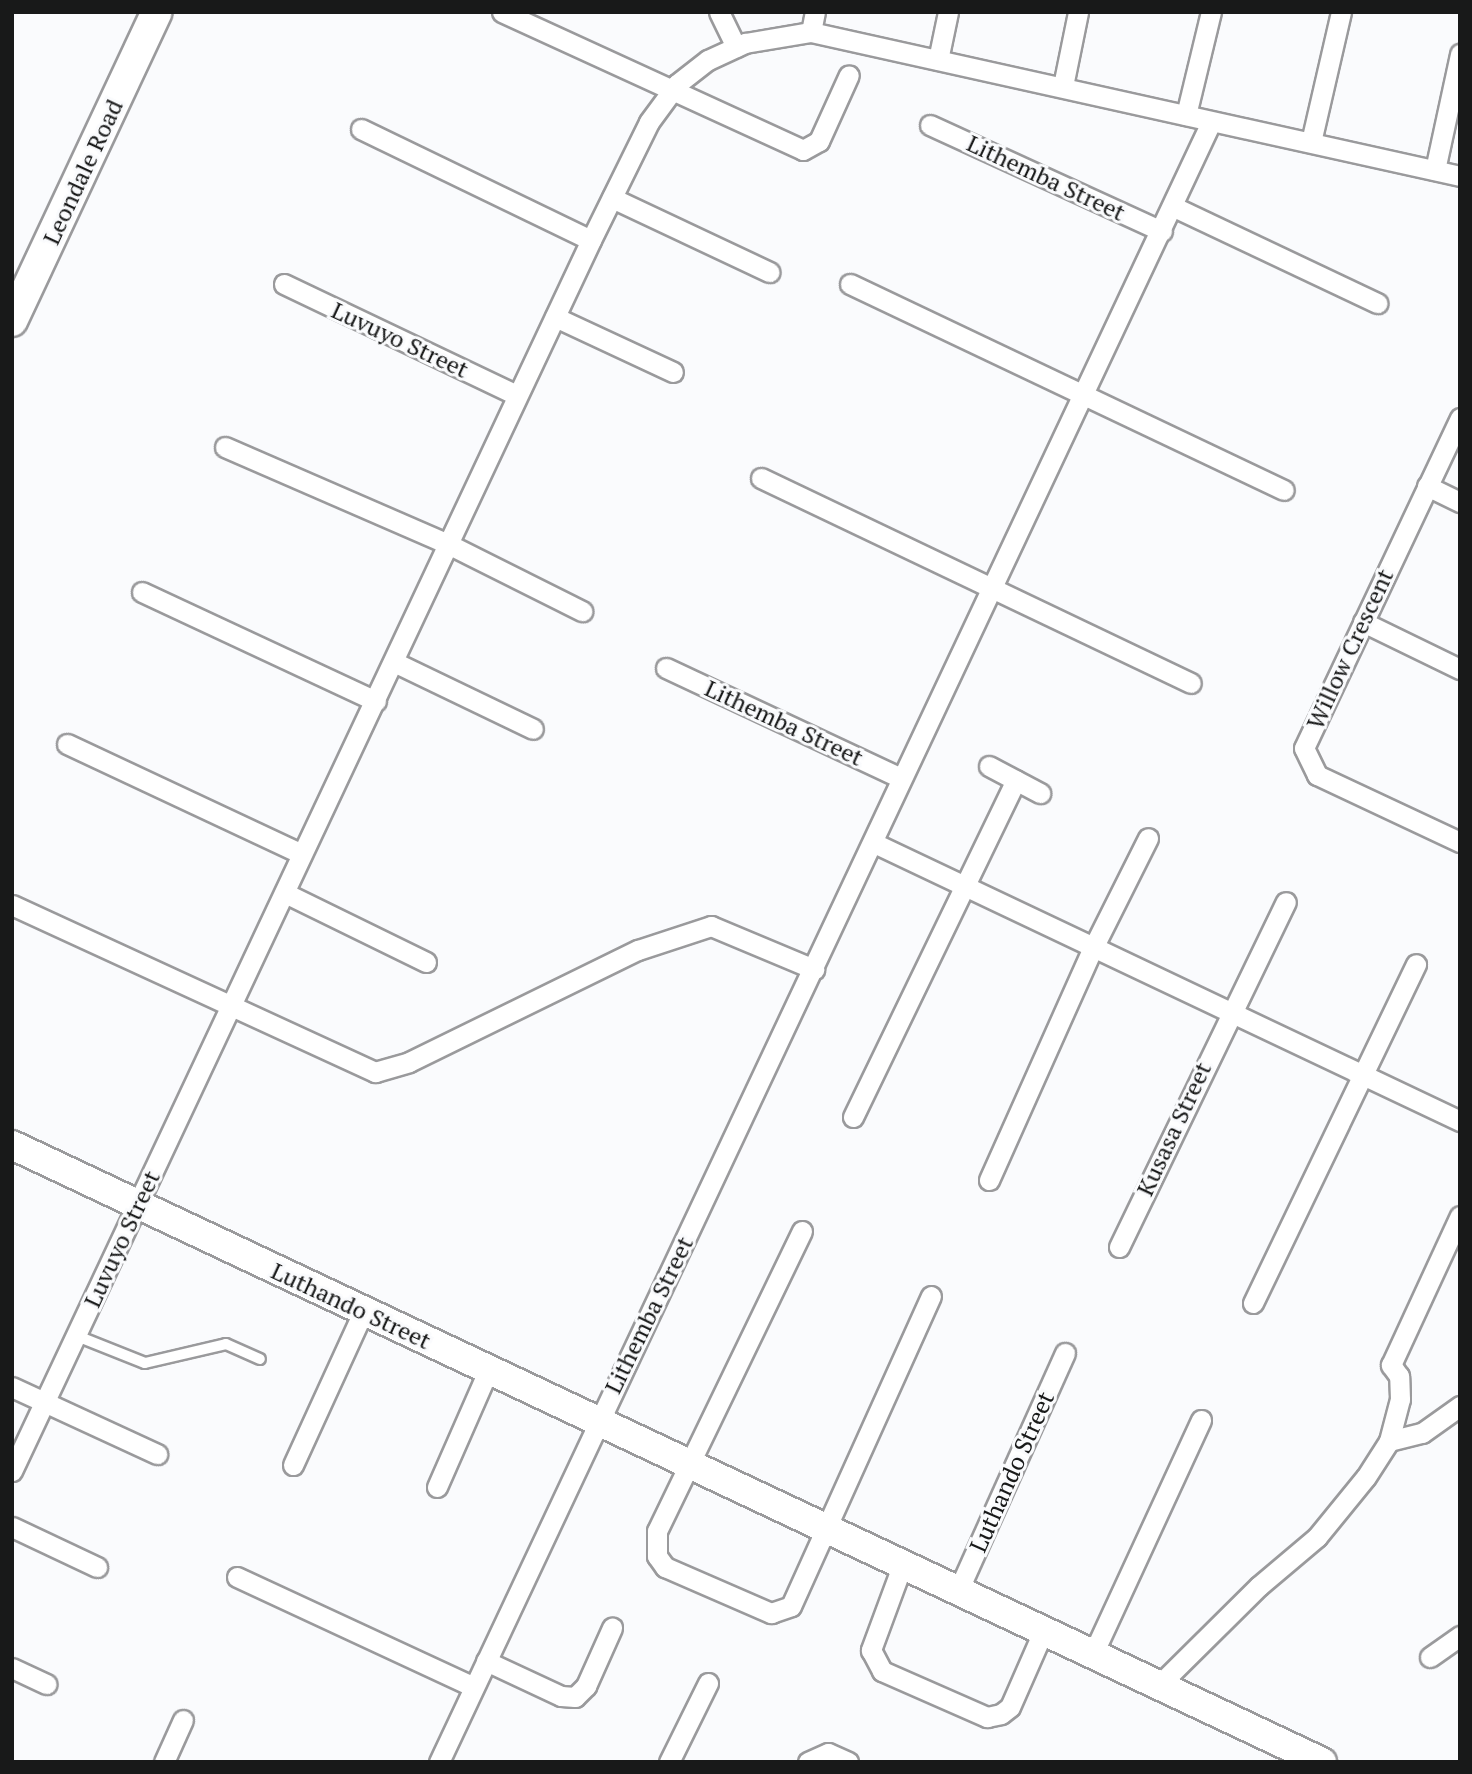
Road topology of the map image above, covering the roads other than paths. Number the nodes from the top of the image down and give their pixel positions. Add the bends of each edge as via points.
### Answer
1 (502, 12) edge
2 (719, 12) edge
3 (816, 12) edge
4 (948, 12) edge
5 (1078, 12) edge
6 (1211, 12) edge
7 (1341, 12) edge
8 (157, 16) edge
9 (811, 32) junction
10 (736, 47) junction
11 (1460, 54) edge
12 (938, 61) junction
13 (849, 75) dead end
14 (1063, 86) junction
15 (674, 88) junction
16 (1186, 114) junction
17 (1211, 122) junction
18 (930, 125) dead end
19 (361, 129) dead end
20 (1311, 142) junction
21 (1435, 170) junction
22 (1460, 176) edge
23 (612, 198) junction
24 (1174, 206) junction
25 (1162, 231) junction
26 (591, 240) junction
27 (769, 272) dead end
28 (284, 284) dead end
29 (850, 284) dead end
30 (1377, 303) dead end
31 (555, 317) junction
32 (12, 321) edge
33 (673, 372) dead end
34 (517, 395) junction
35 (1083, 398) junction
36 (1460, 418) edge
37 (225, 447) dead end
38 (761, 478) dead end
39 (1427, 486) junction
40 (1283, 490) dead end
41 (1460, 502) edge
42 (450, 545) junction
43 (991, 588) junction
44 (142, 592) dead end
45 (582, 611) dead end
46 (1363, 622) junction
47 (394, 662) junction
48 (666, 668) dead end
49 (1460, 668) edge
50 (1191, 682) dead end
51 (376, 701) junction
52 (533, 729) dead end
53 (67, 744) dead end
54 (989, 766) dead end
55 (901, 778) junction
56 (1016, 780) junction
57 (1040, 793) dead end
58 (1148, 838) dead end
59 (1460, 842) edge
60 (874, 843) junction
61 (302, 854) junction
62 (960, 887) junction
63 (285, 892) junction
64 (1286, 902) dead end
65 (12, 905) edge
66 (1091, 950) junction
67 (426, 962) dead end
68 (1416, 964) dead end
69 (814, 969) junction
70 (229, 1006) junction
71 (1229, 1012) junction
72 (1361, 1074) junction
73 (853, 1117) dead end
74 (1460, 1121) edge
75 (12, 1146) edge
76 (989, 1180) dead end
77 (138, 1205) junction
78 (1460, 1216) edge
79 (802, 1231) dead end
80 (1119, 1247) dead end
81 (932, 1296) dead end
82 (1253, 1303) dead end
83 (363, 1312) junction
84 (77, 1335) junction
85 (1065, 1353) dead end
86 (260, 1359) dead end
87 (488, 1371) junction
88 (12, 1387) edge
89 (46, 1402) junction
90 (1460, 1406) edge
91 (1201, 1420) dead end
92 (597, 1423) junction
93 (1389, 1441) junction
94 (156, 1454) dead end
95 (293, 1465) dead end
96 (690, 1466) junction
97 (12, 1471) edge
98 (437, 1487) dead end
99 (827, 1525) junction
100 (12, 1527) edge
101 (902, 1566) junction
102 (97, 1567) dead end
103 (237, 1577) dead end
104 (958, 1591) junction
105 (612, 1628) dead end
106 (1043, 1632) junction
107 (1460, 1636) edge
108 (1092, 1656) junction
109 (1430, 1657) dead end
110 (486, 1661) junction
111 (12, 1668) edge
112 (708, 1684) dead end
113 (46, 1685) dead end
114 (1158, 1686) junction
115 (474, 1687) junction
116 (183, 1720) dead end
117 (164, 1762) edge
118 (439, 1762) edge
119 (669, 1762) edge
120 (808, 1762) edge
121 (848, 1762) edge
122 (1322, 1762) edge

1 - 15 street
2 - 10 street
3 - 9 street
4 - 12 street
5 - 14 street
6 - 16 street
7 - 20 street
8 - 32 main road, Leondale Road
9 - 10 street, Luvuyo Street
9 - 12 street, Luvuyo Street
10 - 15 street, Luvuyo Street via 708,60
11 - 21 street
12 - 14 street, Luvuyo Street
13 - 15 street via 819,141 803,150
14 - 16 street, Luvuyo Street
15 - 23 street, Luvuyo Street via 649,122
16 - 17 street, Luvuyo Street
17 - 20 street, Luvuyo Street
17 - 24 street, Lithemba Street
18 - 25 street, Lithemba Street
19 - 26 street
20 - 21 street, Luvuyo Street
21 - 22 street, Luvuyo Street
23 - 26 street, Luvuyo Street
23 - 27 street
24 - 25 street, Lithemba Street
24 - 30 street
25 - 35 street, Lithemba Street
26 - 31 street, Luvuyo Street
28 - 34 street, Luvuyo Street
29 - 35 street
31 - 33 street
31 - 34 street, Luvuyo Street
34 - 42 street, Luvuyo Street
35 - 40 street
35 - 43 street, Lithemba Street
36 - 39 street, Willow Crescent
37 - 42 street
38 - 43 street
39 - 41 street
39 - 46 street, Willow Crescent
42 - 45 street
42 - 47 street, Luvuyo Street
43 - 50 street
43 - 55 street, Lithemba Street
44 - 51 street
46 - 49 street
46 - 59 street, Willow Crescent via 1304,748 1305,758 1317,775
47 - 51 street, Luvuyo Street
47 - 52 street
48 - 55 street, Lithemba Street
51 - 61 street, Luvuyo Street
53 - 61 street
54 - 56 street
55 - 60 street, Lithemba Street
56 - 57 street
56 - 62 street
58 - 66 street
60 - 62 street
60 - 69 street, Lithemba Street
61 - 63 street, Luvuyo Street
62 - 66 street
62 - 73 street
63 - 67 street
63 - 70 street, Luvuyo Street
64 - 71 street, Kusasa Street
65 - 70 street
66 - 71 street
66 - 76 street
68 - 72 street
69 - 70 street via 711,926 614,961 388,1070 363,1070
69 - 92 street, Lithemba Street
70 - 77 street, Luvuyo Street
71 - 72 street
71 - 80 street, Kusasa Street
72 - 74 street
72 - 82 street
75 - 77 street, Luthando Street
77 - 83 street, Luthando Street
77 - 84 street, Luvuyo Street
78 - 93 street via 1391,1365 1401,1385
79 - 96 street
81 - 99 street
83 - 87 street, Luthando Street
83 - 95 street
84 - 86 lane via 145,1363 226,1344
84 - 89 street, Luvuyo Street
85 - 104 street, Luthando Street
87 - 92 street, Luthando Street
87 - 98 street
88 - 89 street
89 - 94 street
89 - 97 street, Luvuyo Street
90 - 93 street via 1422,1433
91 - 108 street
92 - 96 street, Luthando Street
92 - 110 street, Lithemba Street
93 - 114 street via 1317,1537 1259,1586
96 - 99 street, Luthando Street
96 - 99 street via 657,1531 657,1556 666,1567 750,1606 779,1613 791,1605
99 - 101 street, Luthando Street
100 - 102 street
101 - 104 street, Luthando Street
101 - 106 street via 871,1650 882,1671 987,1717 1001,1714 1010,1707
103 - 115 street
104 - 106 street, Luthando Street
105 - 110 street via 586,1686 575,1697 561,1696
106 - 108 street, Luthando Street
107 - 109 street
108 - 114 street, Luthando Street
110 - 115 street, Lithemba Street
111 - 113 street
112 - 119 street
114 - 122 street, Luthando Street
115 - 118 street, Lithemba Street
116 - 117 street
120 - 121 street via 821,1753

